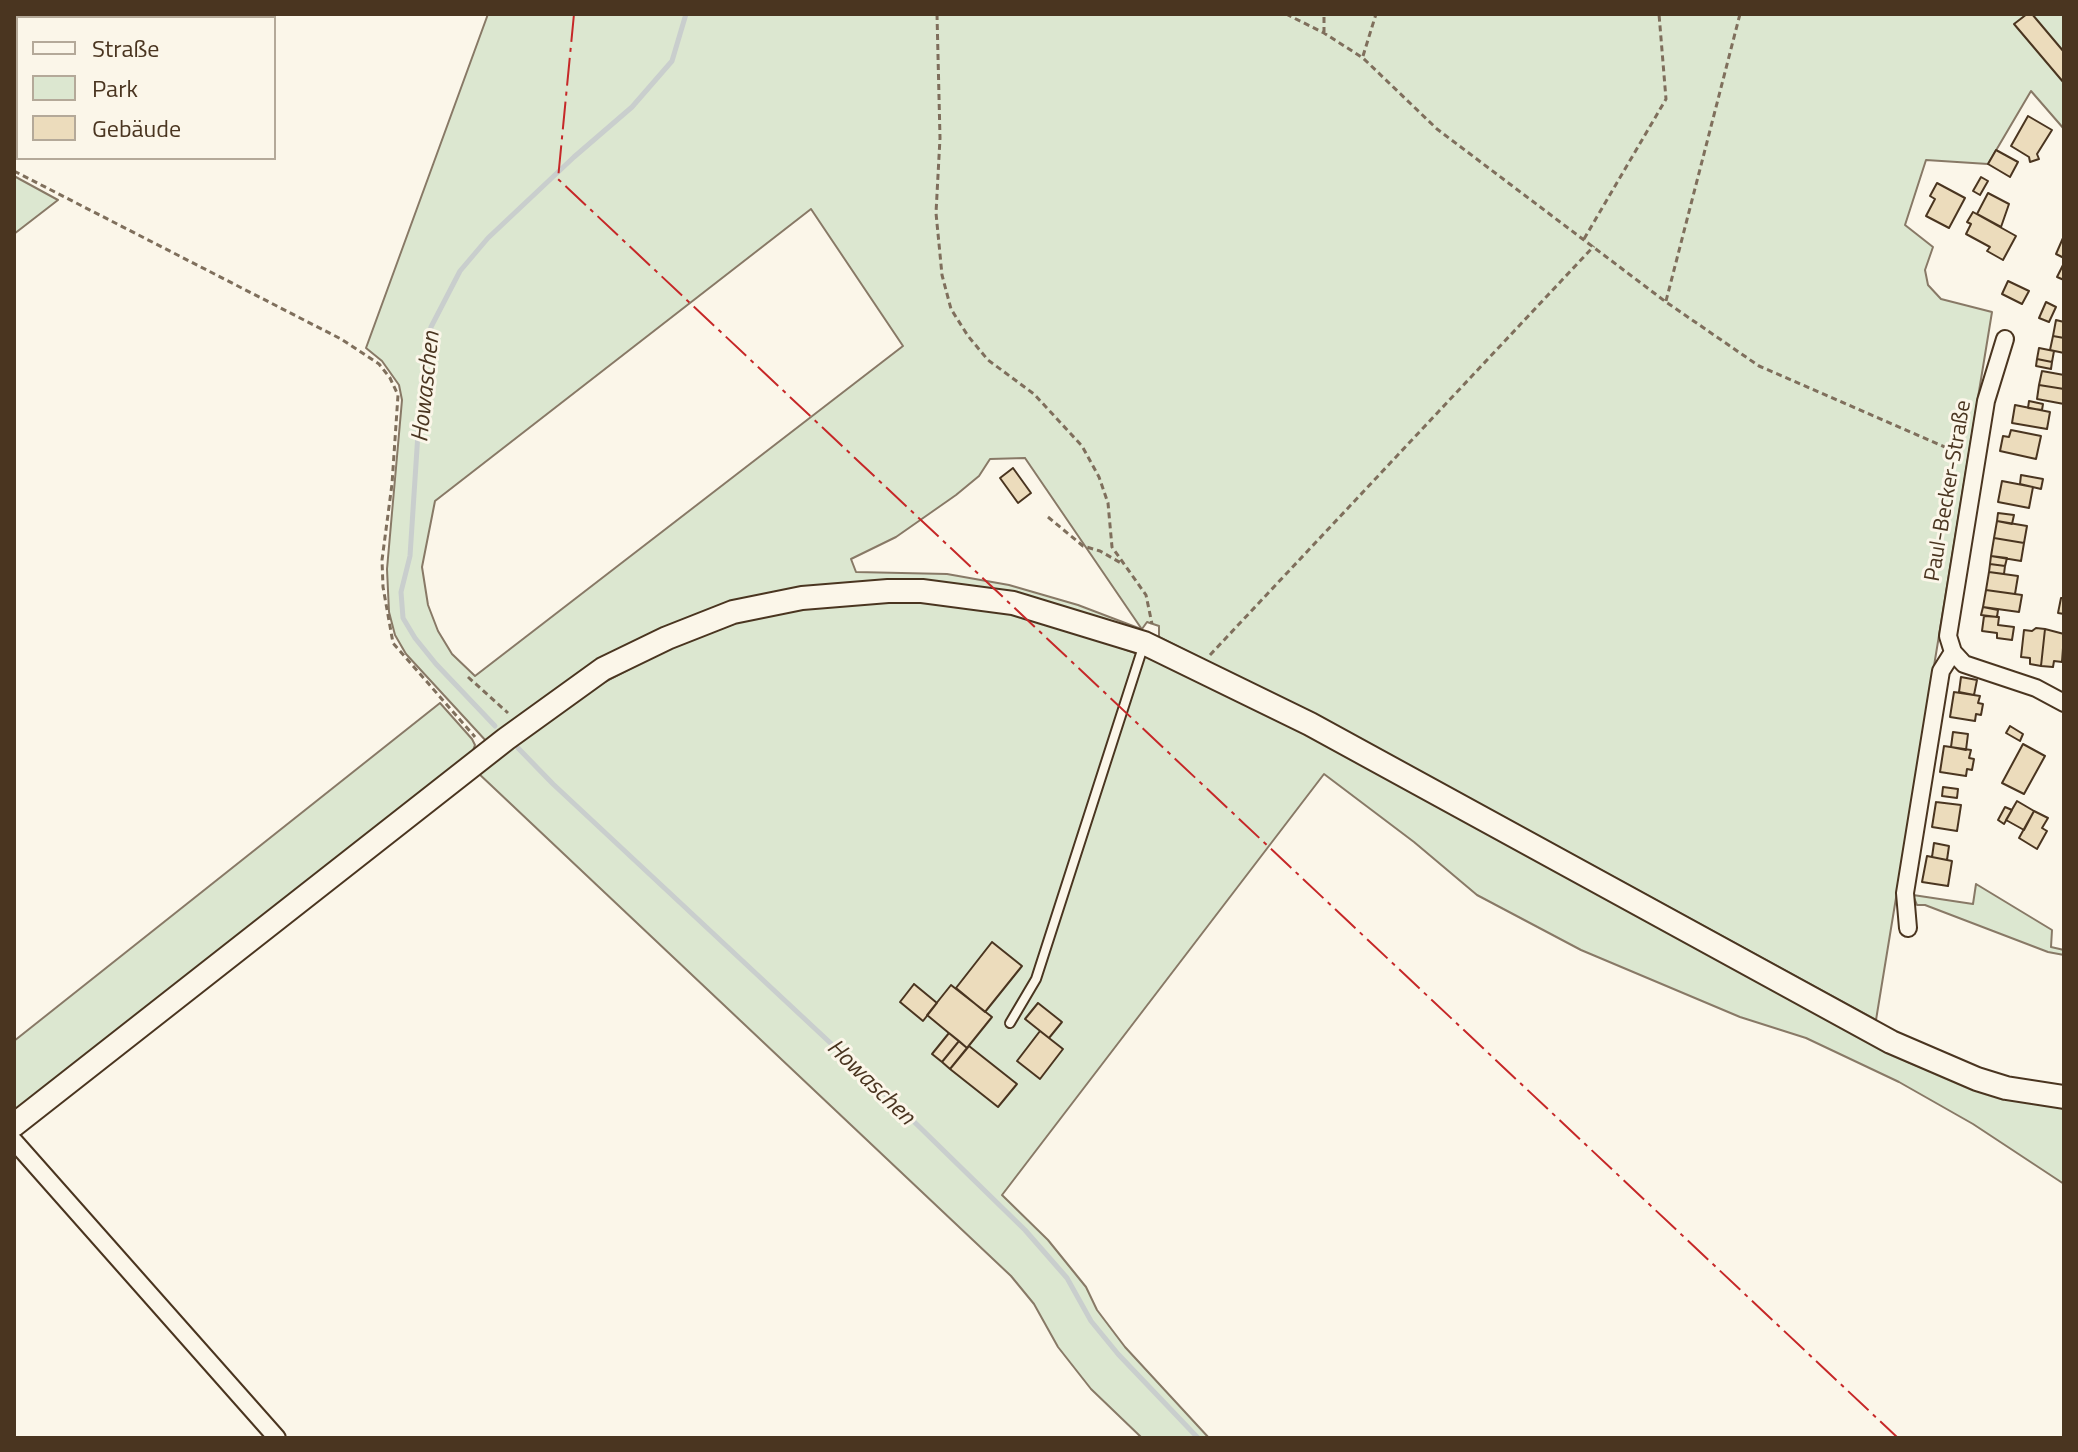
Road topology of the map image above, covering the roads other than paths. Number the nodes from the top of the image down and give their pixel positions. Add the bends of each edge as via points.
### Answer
1 (2005, 339) dead end
2 (1144, 643) junction
3 (1953, 652) junction
4 (2064, 703) edge
5 (1908, 928) dead end
6 (1010, 1023) dead end
7 (2064, 1097) edge
8 (14, 1125) edge
9 (14, 1141) edge
10 (277, 1438) edge

1 - 3 street, Paul-Becker-Straße via 1986,401 1976,461 1949,627
2 - 6 lane via 1036,979
2 - 7 street via 1310,724 1891,1042 1977,1079
2 - 8 street via 1013,603 922,591 802,598 733,612 667,638 603,669 522,727
3 - 4 street via 1973,668
3 - 5 street, Paul-Becker-Straße via 1941,671 1907,878
9 - 10 street

